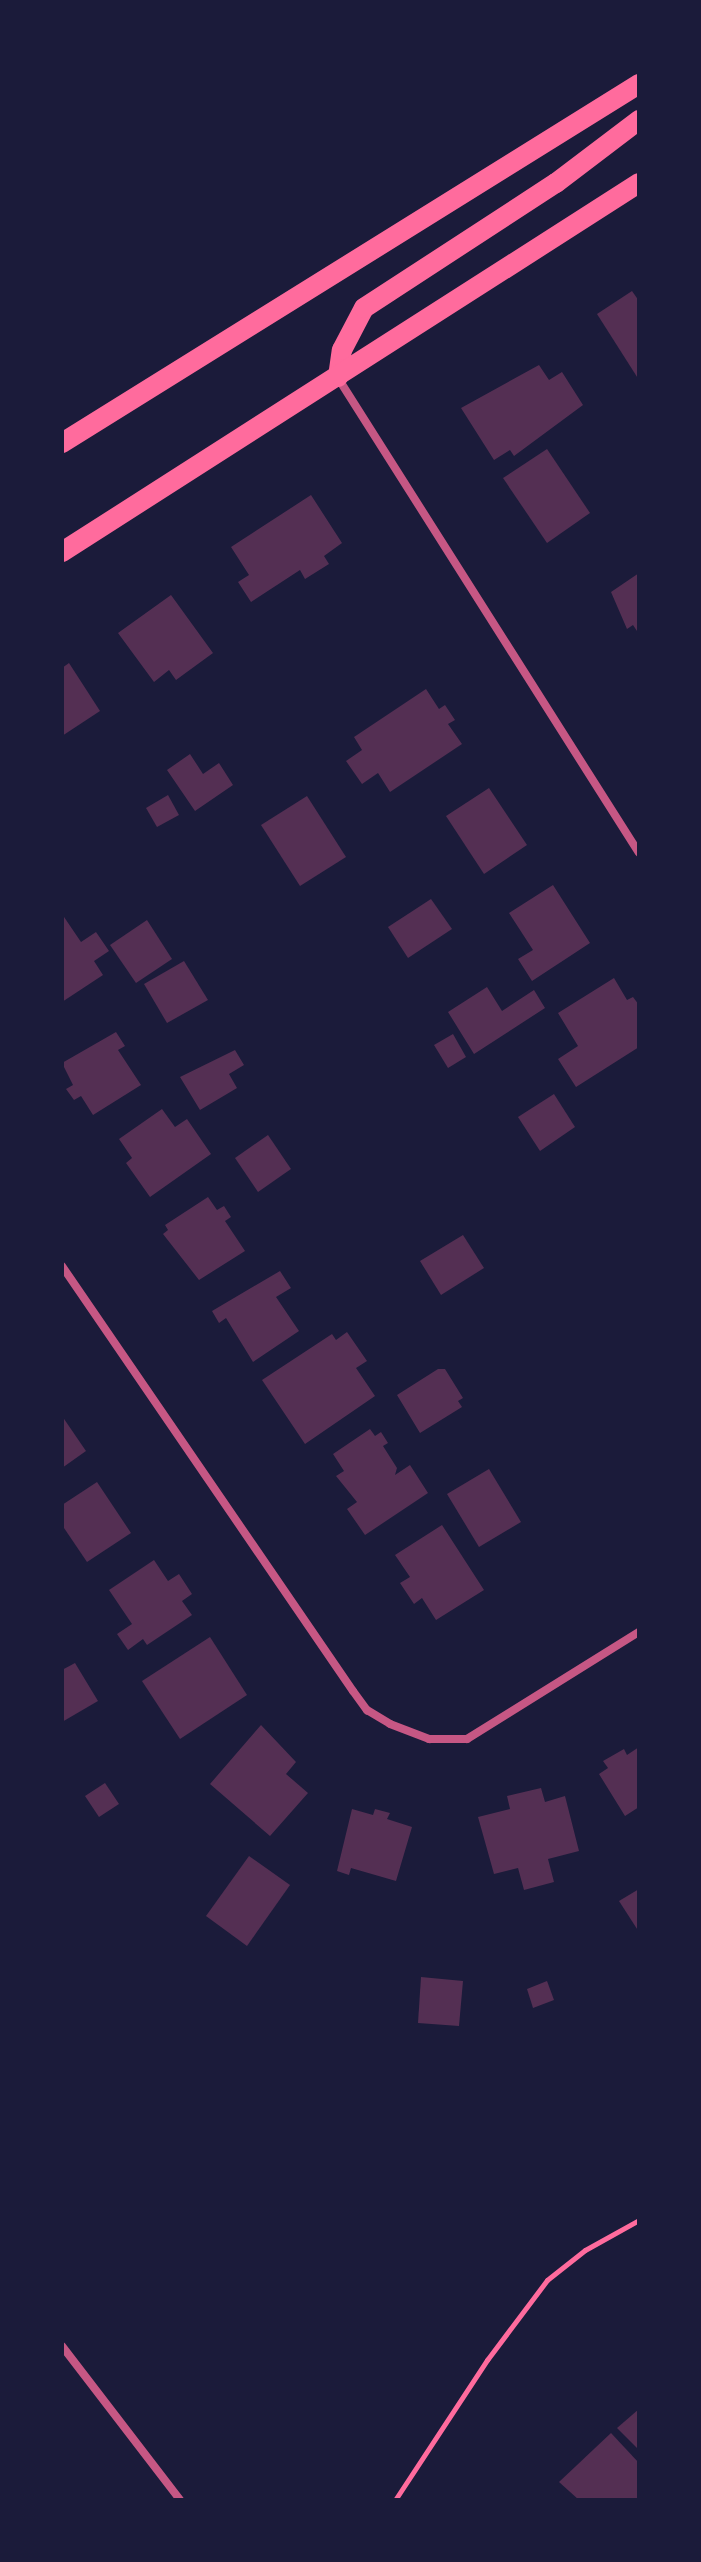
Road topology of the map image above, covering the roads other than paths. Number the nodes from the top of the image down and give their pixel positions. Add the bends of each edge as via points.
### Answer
1 (639, 84) edge
2 (639, 120) edge
3 (639, 183) edge
4 (338, 377) junction
5 (62, 443) edge
6 (62, 552) edge
7 (639, 853) edge
8 (62, 1266) edge
9 (639, 1632) edge
10 (62, 2346) edge
11 (180, 2500) edge

1 - 5 main road
2 - 4 main road via 556,183 364,308 342,350
3 - 4 main road
4 - 6 main road
4 - 7 street
8 - 9 street via 367,1710 429,1739 467,1739
10 - 11 street

